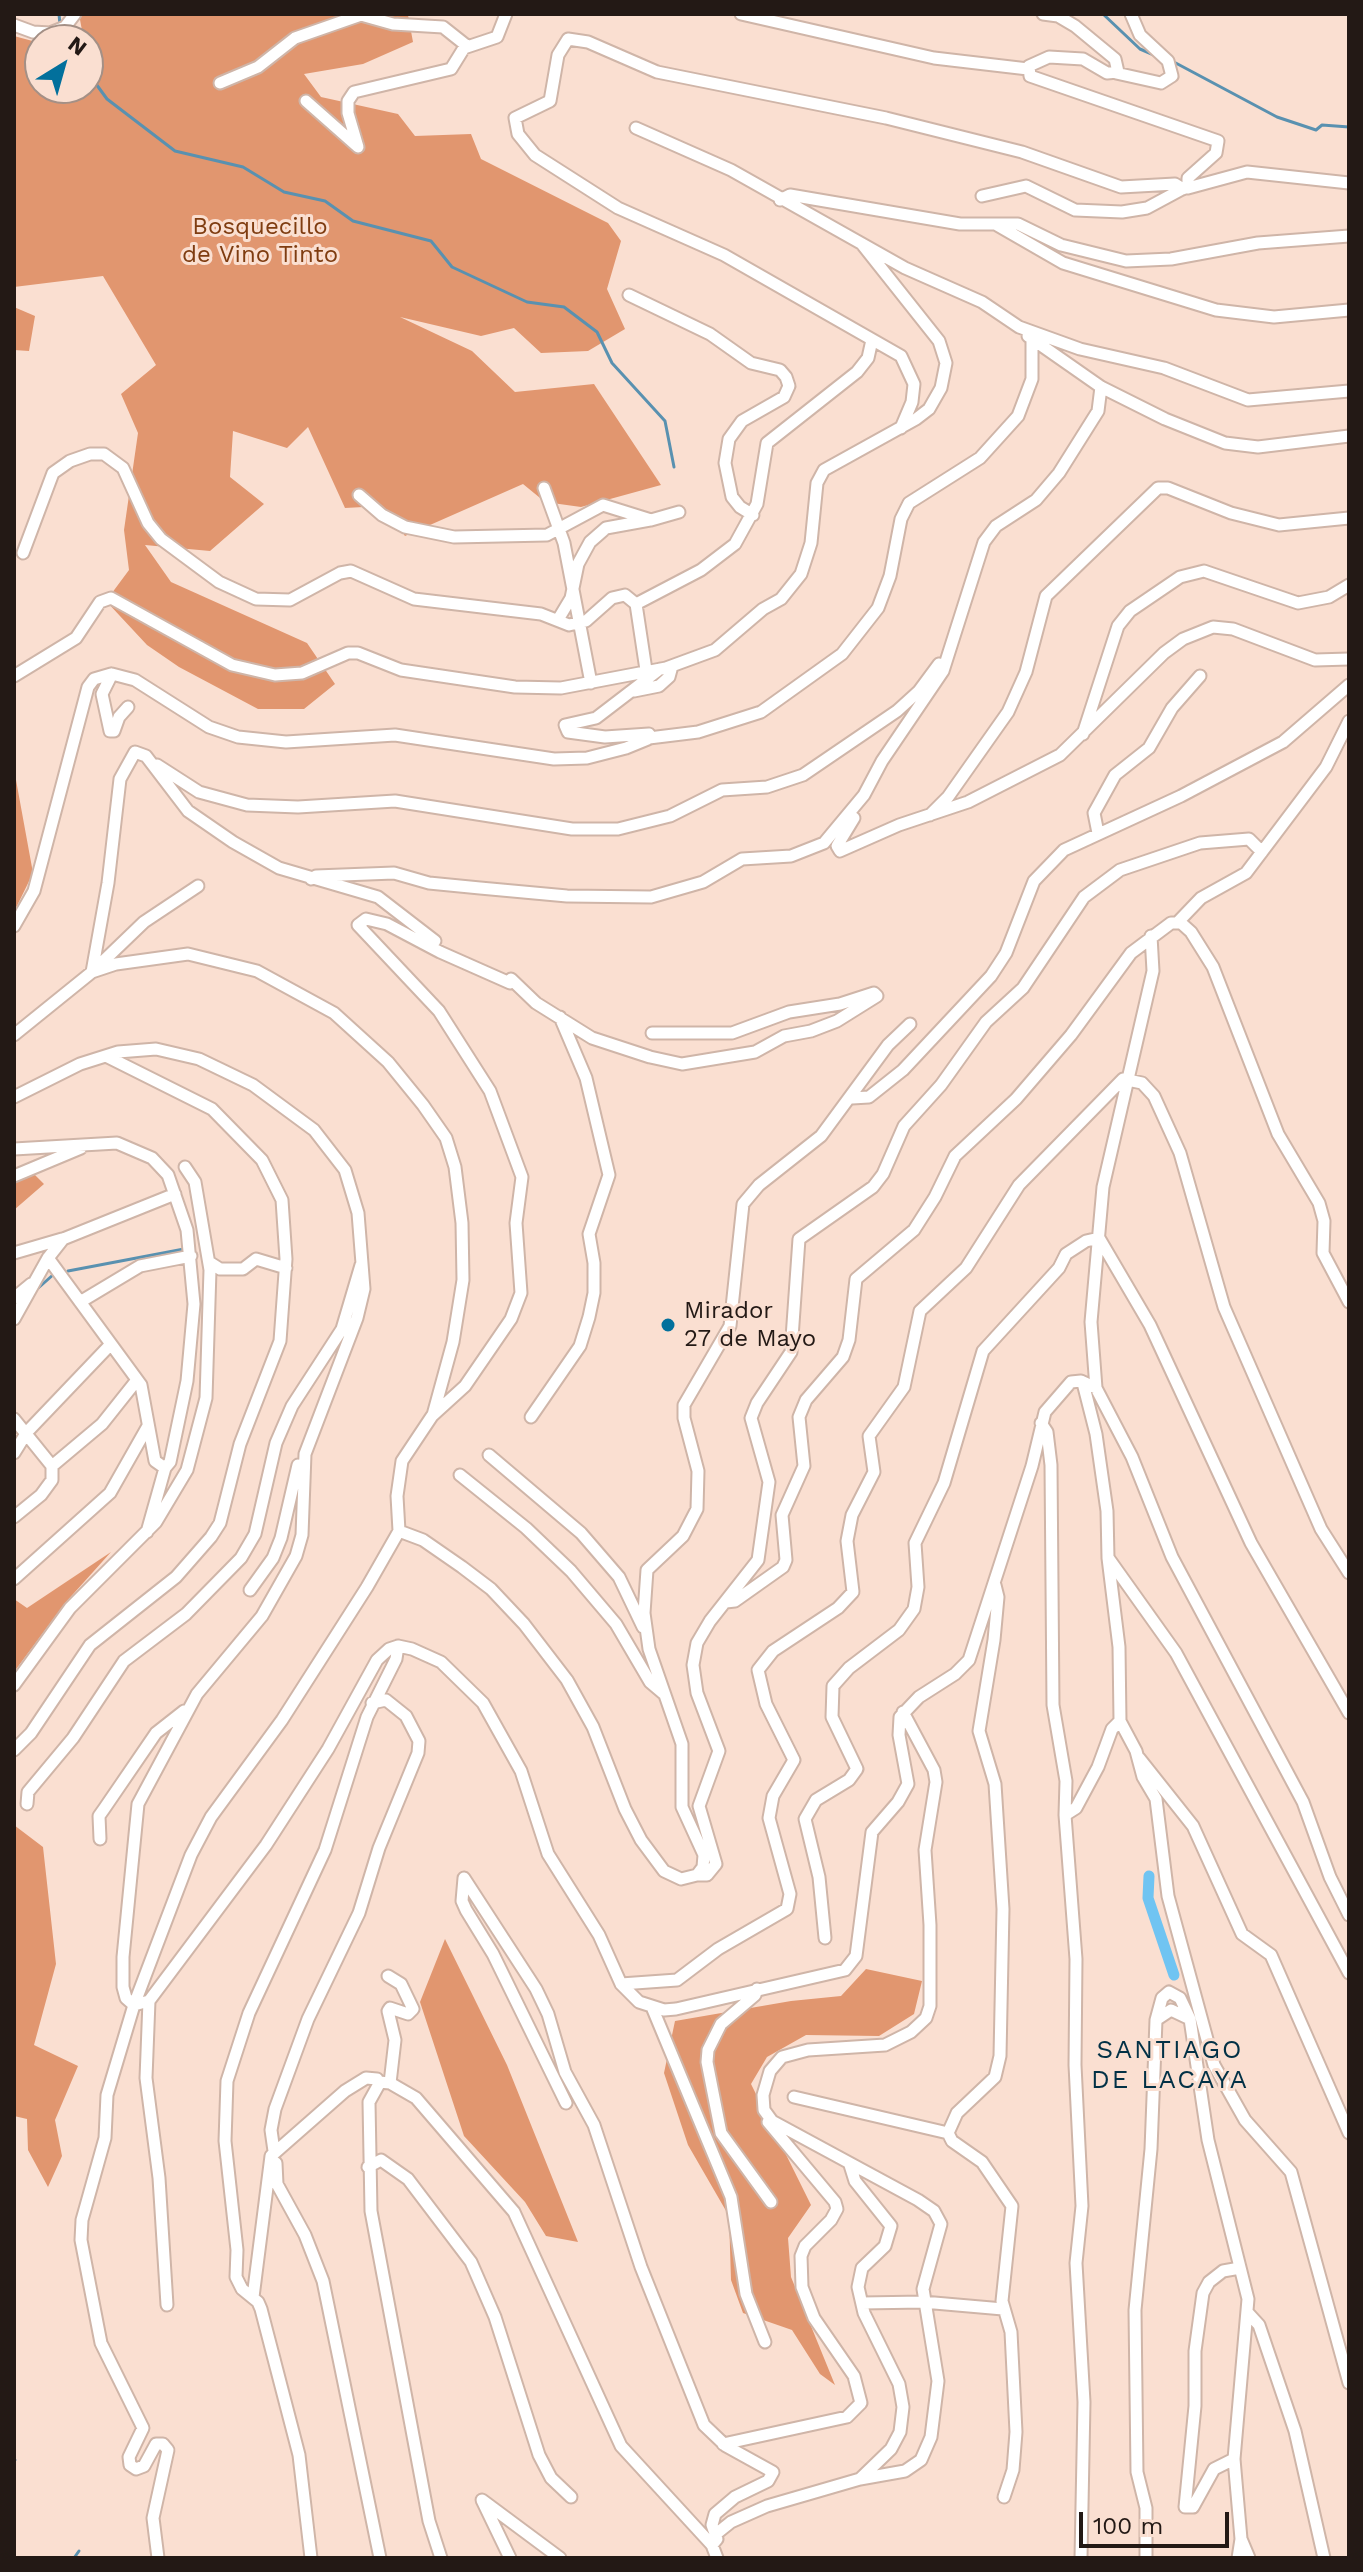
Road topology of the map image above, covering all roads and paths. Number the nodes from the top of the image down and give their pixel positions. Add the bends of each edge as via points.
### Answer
1 (75, 14) edge
2 (506, 14) edge
3 (741, 14) edge
4 (1043, 14) edge
5 (1131, 14) edge
6 (14, 25) edge
7 (467, 46) junction
8 (1028, 69) junction
9 (1116, 73) junction
10 (220, 83) dead end
11 (306, 101) dead end
12 (636, 128) dead end
13 (1349, 183) edge
14 (1184, 188) junction
15 (982, 196) dead end
16 (780, 200) junction
17 (997, 225) junction
18 (1349, 236) edge
19 (862, 244) junction
20 (629, 295) dead end
21 (1349, 310) edge
22 (1019, 327) junction
23 (1032, 339) junction
24 (872, 340) junction
25 (1101, 387) junction
26 (1349, 391) edge
27 (901, 428) junction
28 (1349, 436) edge
29 (544, 488) dead end
30 (359, 495) dead end
31 (679, 512) dead end
32 (753, 515) junction
33 (1349, 518) edge
34 (651, 520) junction
35 (559, 529) junction
36 (23, 553) dead end
37 (1349, 585) edge
38 (573, 589) junction
39 (636, 604) junction
40 (559, 618) junction
41 (580, 623) junction
42 (950, 651) junction
43 (1349, 659) edge
44 (666, 667) junction
45 (646, 670) junction
46 (112, 674) junction
47 (14, 676) edge
48 (1200, 676) dead end
49 (591, 683) junction
50 (1349, 685) edge
51 (128, 707) dead end
52 (1349, 721) edge
53 (1083, 735) junction
54 (649, 738) junction
55 (146, 756) junction
56 (857, 804) junction
57 (930, 816) junction
58 (1098, 833) junction
59 (1262, 852) junction
60 (311, 879) junction
61 (198, 886) dead end
62 (1178, 922) junction
63 (14, 926) edge
64 (1151, 936) junction
65 (92, 972) junction
66 (514, 982) junction
67 (560, 1016) junction
68 (910, 1024) dead end
69 (652, 1033) dead end
70 (14, 1035) edge
71 (106, 1056) junction
72 (1126, 1079) junction
73 (14, 1097) edge
74 (852, 1098) junction
75 (93, 1144) junction
76 (14, 1149) edge
77 (185, 1167) dead end
78 (14, 1176) edge
79 (175, 1194) junction
80 (1099, 1238) junction
81 (63, 1239) junction
82 (14, 1253) edge
83 (191, 1256) junction
84 (364, 1256) junction
85 (48, 1258) junction
86 (209, 1262) junction
87 (286, 1268) junction
88 (35, 1282) junction
89 (14, 1298) edge
90 (80, 1302) junction
91 (1349, 1302) edge
92 (14, 1319) edge
93 (111, 1344) junction
94 (137, 1380) junction
95 (1083, 1383) junction
96 (1096, 1388) junction
97 (432, 1416) junction
98 (531, 1417) dead end
99 (14, 1419) edge
100 (1041, 1423) junction
101 (148, 1426) junction
102 (27, 1432) junction
103 (14, 1453) edge
104 (305, 1454) junction
105 (489, 1455) dead end
106 (52, 1466) junction
107 (165, 1468) junction
108 (460, 1475) dead end
109 (14, 1517) edge
110 (399, 1531) junction
111 (146, 1533) junction
112 (1108, 1558) junction
113 (1349, 1573) edge
114 (14, 1579) edge
115 (994, 1585) junction
116 (250, 1590) dead end
117 (725, 1602) junction
118 (647, 1634) junction
119 (398, 1646) junction
120 (14, 1685) edge
121 (663, 1693) junction
122 (372, 1703) junction
123 (188, 1709) junction
124 (903, 1712) junction
125 (1349, 1713) edge
126 (1120, 1721) junction
127 (14, 1750) edge
128 (1139, 1758) junction
129 (27, 1804) dead end
130 (1065, 1815) junction
131 (100, 1839) dead end
132 (697, 1875) junction
133 (1349, 1915) edge
134 (825, 1938) dead end
135 (1349, 1973) edge
136 (388, 1976) dead end
137 (621, 1984) junction
138 (757, 1989) junction
139 (149, 2001) junction
140 (134, 2005) junction
141 (652, 2007) junction
142 (1190, 2019) junction
143 (1156, 2020) junction
144 (1202, 2046) junction
145 (385, 2082) junction
146 (794, 2097) dead end
147 (566, 2103) dead end
148 (767, 2116) junction
149 (948, 2133) junction
150 (1349, 2133) edge
151 (277, 2149) junction
152 (850, 2165) junction
153 (368, 2167) junction
154 (771, 2202) dead end
155 (1240, 2268) junction
156 (253, 2297) junction
157 (923, 2302) junction
158 (862, 2303) junction
159 (167, 2305) dead end
160 (1003, 2309) junction
161 (1248, 2313) junction
162 (765, 2342) dead end
163 (1349, 2383) edge
164 (723, 2444) junction
165 (1234, 2459) junction
166 (860, 2479) junction
167 (571, 2497) dead end
168 (1004, 2497) dead end
169 (1241, 2539) junction
170 (714, 2540) junction
171 (158, 2558) edge
172 (311, 2558) edge
173 (380, 2558) edge
174 (441, 2558) edge
175 (510, 2558) edge
176 (560, 2558) edge
177 (717, 2558) edge
178 (1081, 2558) edge
179 (1146, 2558) edge
180 (1238, 2558) edge
181 (1249, 2558) edge
182 (1324, 2558) edge

1 - 6 street via 50,33
2 - 7 street via 497,37
3 - 8 street via 945,61
4 - 9 street via 1075,26 1115,59
5 - 9 street via 1140,35 1168,61 1172,76 1161,83
7 - 10 street via 443,27 393,24 361,15 295,38 258,67
7 - 11 street via 451,69 354,92 348,113 357,147
8 - 9 street via 1041,59 1066,56
8 - 14 street via 1037,80 1213,137 1219,149
12 - 16 street via 731,170
13 - 14 street via 1247,172
14 - 15 street via 1147,208 1100,213 1075,210 1026,186
14 - 24 street via 1121,187 1022,152 886,118 657,72 588,42 568,39 550,101 515,118 518,134 535,155 618,208 724,255
16 - 17 street via 790,195 960,224
16 - 19 street
17 - 18 street via 1018,224 1061,245 1126,261
17 - 21 street via 1063,263 1216,310 1274,317
19 - 22 street via 982,302
19 - 27 street via 945,353 945,376 937,398
20 - 32 street via 786,377 784,397 742,421 729,439 725,463 732,497
22 - 23 street
22 - 26 street via 1080,349 1164,368 1248,400
23 - 25 street
23 - 54 street via 1031,388 1018,416 980,458 906,508 878,608 842,654 761,712 698,732
24 - 27 street via 901,356 911,373 914,394
24 - 32 street via 863,366 767,443
25 - 28 street via 1165,419 1246,448
25 - 42 street via 1098,411 1059,473 1036,500 996,526 984,542
27 - 44 street via 824,470 817,483 809,553 791,589 724,644
29 - 35 street
30 - 35 street via 393,522 439,535 547,535
31 - 34 street
32 - 39 street via 735,544 712,562
33 - 57 street via 1268,523 1158,488 1046,596 1026,672 1008,712
34 - 35 street via 603,505
34 - 38 street via 606,528 596,536 583,551
35 - 38 street
36 - 40 street via 53,473 70,461 104,454 123,468 161,539 219,582 256,599 290,600 351,571 414,599
37 - 53 street via 1329,597 1298,603 1204,571 1180,577 1130,611 1118,626
38 - 40 street
38 - 41 street
39 - 41 street via 620,595
39 - 45 street
40 - 41 street via 569,625
41 - 49 street
42 - 55 street via 897,711 803,775 767,787 722,790 670,816 618,829 572,829 395,801 247,805 199,792
42 - 56 street via 928,696
43 - 53 street via 1315,660 1233,629 1213,627 1164,653
44 - 45 street
44 - 54 street via 669,677 659,686 633,690 596,718 568,722 565,729 605,737 644,732
45 - 49 street
46 - 51 street via 102,694 110,731
46 - 54 street via 135,680 209,727 238,737 286,742 395,735 554,759 609,754
46 - 63 street via 94,679 88,687 34,891
47 - 49 street via 73,641 100,602 111,598 248,671 302,673 358,653 401,670 515,687
48 - 58 street via 1172,708 1149,748 1115,775 1094,813
50 - 58 street via 1283,742
52 - 59 street via 1326,767
53 - 57 street via 1060,755
55 - 60 street via 201,821 267,863
55 - 65 street via 135,752 120,779
56 - 57 street via 860,808 837,846 840,851
56 - 60 street via 824,843 811,850 742,859 703,882 651,897 495,890 429,883 394,873
58 - 74 street via 1064,850 1034,881 1000,964 952,1021 880,1089 869,1097
59 - 62 street via 1246,873 1201,898
59 - 117 street via 1249,839 1200,843 1120,870 1084,897 1023,988 986,1022 904,1126 873,1187 799,1239 791,1352 751,1418 769,1474 759,1553
60 - 66 street via 378,897 428,937
61 - 65 street via 144,922
62 - 64 street
62 - 91 street via 1191,932 1213,967 1278,1134 1319,1203 1323,1253
64 - 72 street via 1153,971
64 - 117 street via 1131,953 1016,1099 955,1156 914,1230 856,1279 843,1357 806,1400 799,1417 804,1466 782,1515 786,1560 735,1601
65 - 70 street
65 - 97 street via 188,954 257,971 334,1013 388,1062 423,1105 446,1138 462,1223 463,1280 453,1342
66 - 67 street
66 - 97 street via 387,924 366,919 358,925 460,1039 490,1091 522,1177 516,1223 521,1280 517,1307 465,1386
67 - 69 street via 592,1038 671,1063 696,1064 755,1052 784,1036 811,1031 877,996 789,1012 732,1033
67 - 98 street via 586,1078 609,1175 589,1234 594,1263 589,1317 570,1363
68 - 74 street via 880,1054
71 - 73 street
71 - 84 street via 156,1049 199,1059 253,1085 314,1130 350,1181
71 - 87 street via 212,1109 262,1160 282,1200
72 - 80 street via 1103,1187
72 - 113 street via 1142,1083 1154,1096 1180,1153 1224,1307 1321,1529
72 - 137 street via 1019,1185 966,1268 920,1311 904,1387 869,1436 874,1472 852,1515 847,1541 853,1592 773,1651 758,1670 766,1704 794,1760 773,1796 769,1818 790,1894 787,1909 677,1980
74 - 118 street via 812,1145 759,1185 743,1204 730,1326 683,1412 698,1471 697,1509 691,1526 647,1570
75 - 76 street
75 - 78 street
75 - 79 street via 117,1143 142,1151 160,1164
77 - 86 street via 195,1182
79 - 81 street
79 - 83 street
80 - 96 street via 1091,1322
80 - 125 street via 1150,1325 1251,1543
80 - 134 street via 1066,1254 983,1351 944,1483 915,1543 914,1609 899,1630 833,1686 832,1717 857,1769 816,1800 805,1819 819,1877
81 - 82 street
81 - 85 street
83 - 90 street via 140,1266
83 - 107 street via 191,1357
84 - 104 street via 362,1302
84 - 129 street via 342,1329 292,1406 276,1443 255,1534 241,1558 186,1614 124,1661 73,1738 28,1792
85 - 88 street
85 - 90 street
86 - 87 street via 220,1269 243,1269 256,1259
86 - 111 street via 206,1398 187,1470
87 - 127 street via 280,1341 240,1444 220,1523 176,1577 90,1645
88 - 89 street
88 - 92 street
90 - 93 street
93 - 94 street
93 - 102 street
94 - 101 street
94 - 106 street via 102,1424
95 - 96 street
95 - 100 street via 1066,1387
95 - 112 street via 1096,1434
96 - 133 street via 1132,1457 1172,1557 1303,1802
97 - 110 street via 402,1461
99 - 102 street
100 - 115 street
100 - 130 street via 1051,1465 1052,1679 1066,1781
101 - 107 street via 156,1464
101 - 114 street via 110,1493
102 - 103 street
102 - 106 street
104 - 116 street via 277,1548
104 - 123 street via 302,1535 290,1569 262,1616
105 - 118 street via 581,1533 619,1577
106 - 109 street via 52,1480 41,1495
107 - 111 street
108 - 121 street via 571,1571 616,1624 650,1682
110 - 132 street via 423,1540 462,1567 524,1624 567,1680 593,1727 641,1840 664,1871 681,1879
110 - 140 street via 282,1720 211,1817 191,1855
111 - 120 street via 70,1608
112 - 126 street via 1119,1647
112 - 135 street via 1176,1653
115 - 124 street via 969,1660
115 - 149 street via 994,1640 979,1731 995,1784 1003,1909 1000,2056 995,2077 957,2113
117 - 132 street via 697,1643 693,1665 697,1693 719,1751 699,1806 716,1864 707,1875
118 - 121 street
119 - 122 street
119 - 137 street via 425,1654 458,1676 497,1725 521,1771 545,1847 599,1935
119 - 139 street via 377,1660 280,1825
121 - 132 street via 682,1744 682,1807 704,1855
122 - 151 street via 386,1700 406,1716 419,1741 418,1753 359,1913 308,2019 275,2109 271,2130
122 - 156 street via 325,1850 249,2013 227,2081 225,2141 236,2277
123 - 131 street via 156,1733 99,1816
123 - 140 street via 138,1804 123,1957 123,1987
124 - 138 street via 898,1727 908,1784 872,1832 856,1956 836,1974
124 - 148 street via 936,1782 925,1850 930,2006 920,2025 892,2043 797,2052 777,2060 763,2095
126 - 128 street
126 - 130 street via 1082,1798
128 - 144 street via 1156,1799 1168,1896
128 - 150 street via 1193,1826 1242,1934 1271,1955
130 - 178 street via 1076,1959 1082,2191 1076,2263 1084,2402
136 - 145 street via 401,1984 413,2009 408,2014 388,2011 395,2040
137 - 141 street
138 - 141 street via 676,2009
138 - 154 street via 721,2024 707,2062 721,2133
139 - 140 street
139 - 159 street via 146,2078
140 - 171 street via 107,2095 105,2138 81,2240 98,2334 143,2428 130,2465 144,2466 156,2444 168,2450 153,2526
141 - 162 street via 731,2197 746,2294
142 - 143 street via 1171,2010
142 - 143 street via 1177,1995 1169,1992
142 - 144 street
143 - 179 street via 1151,2149 1135,2310 1137,2472 1146,2508
144 - 155 street via 1208,2140
144 - 163 street via 1245,2120 1291,2172
145 - 151 street via 366,2078 345,2091
145 - 153 street via 369,2102
145 - 170 street via 427,2110 514,2212 621,2446
146 - 149 street
147 - 164 street via 466,1910 463,1879 548,2014 565,2072 594,2125 689,2393 704,2425
148 - 152 street
148 - 164 street via 835,2202 835,2215 801,2256 802,2287 814,2318 854,2376 861,2403 847,2417
149 - 160 street via 982,2162 1012,2206
151 - 156 street via 269,2162
151 - 173 street via 275,2175 323,2281
152 - 157 street via 918,2200 939,2217 941,2232 924,2280
152 - 158 street via 855,2181 891,2226 885,2246 859,2276
153 - 167 street via 381,2160 408,2179 471,2262 495,2317 539,2455 551,2478
153 - 174 street via 371,2211 429,2521
155 - 161 street
155 - 165 street via 1223,2271 1203,2293 1185,2507 1196,2502 1214,2469
156 - 172 street via 261,2309 299,2455
157 - 158 street
157 - 160 street
157 - 166 street via 938,2381 927,2449 905,2471
158 - 166 street via 899,2384 903,2417 891,2449
160 - 168 street via 1011,2340 1016,2432
161 - 165 street
161 - 182 street via 1259,2325 1295,2431
164 - 170 street via 773,2475 717,2512 711,2523
165 - 169 street
166 - 170 street via 767,2506 731,2522
169 - 180 street
169 - 181 street
170 - 177 street
175 - 176 street via 482,2500

